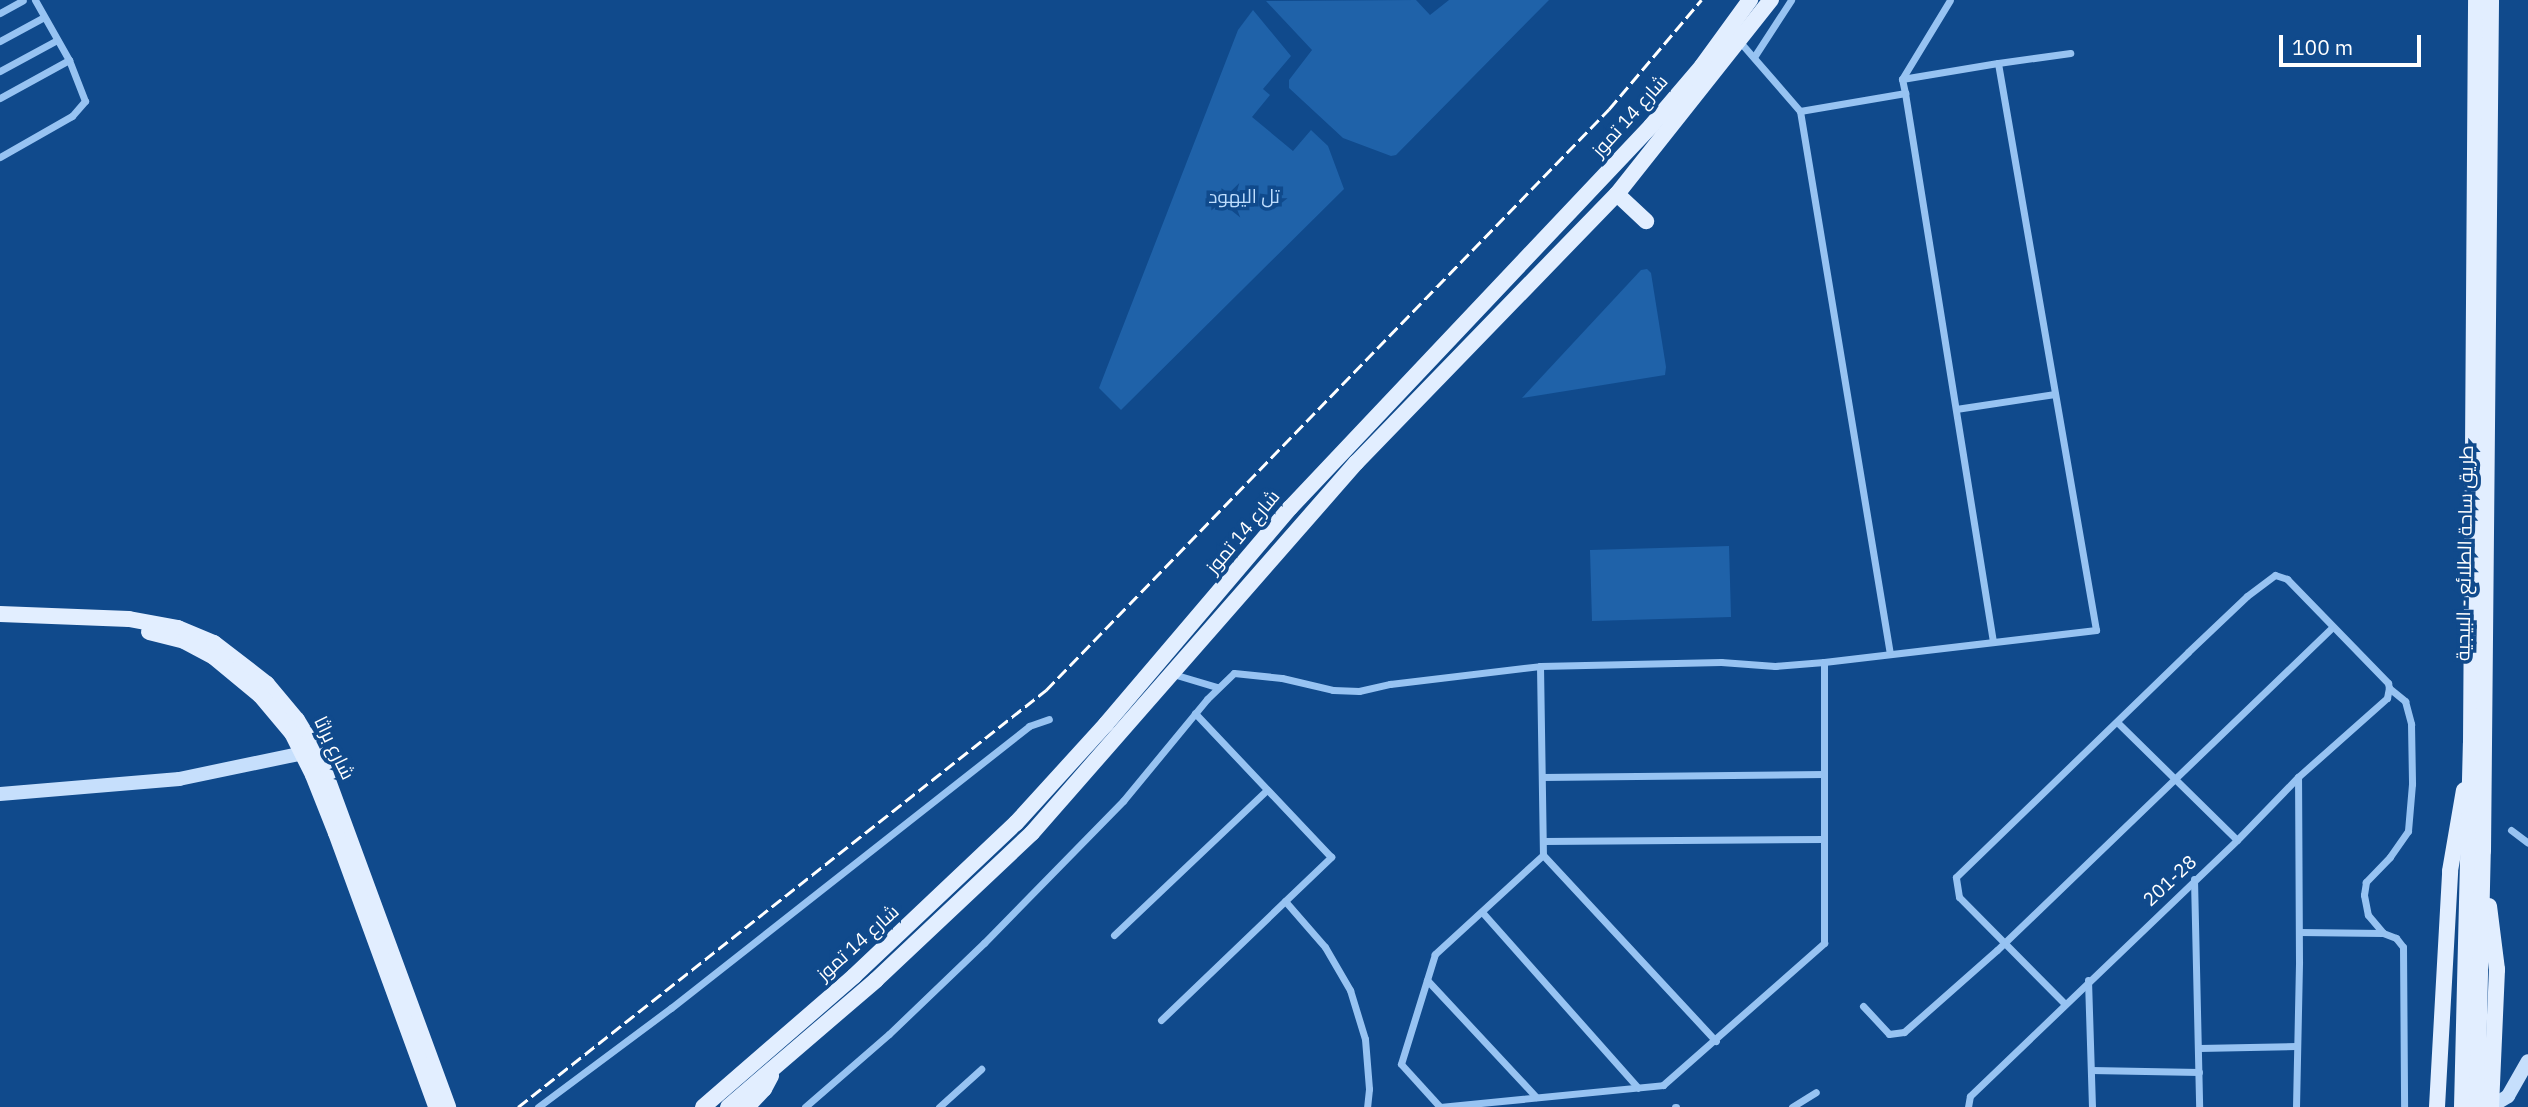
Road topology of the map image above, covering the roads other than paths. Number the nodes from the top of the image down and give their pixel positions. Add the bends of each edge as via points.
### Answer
1 (23, 0) edge
2 (36, 0) edge
3 (1750, 0) edge
4 (1770, 0) edge
5 (1791, 0) edge
6 (1950, 0) edge
7 (2476, 0) edge
8 (2491, 0) edge
9 (0, 13) edge
10 (44, 17) junction
11 (57, 40) junction
12 (0, 41) edge
13 (1740, 42) junction
14 (2070, 53) dead end
15 (1754, 57) junction
16 (69, 60) junction
17 (1997, 63) junction
18 (0, 71) edge
19 (1902, 79) junction
20 (1905, 93) junction
21 (0, 98) edge
22 (1800, 111) junction
23 (0, 157) edge
24 (1617, 194) junction
25 (1646, 221) dead end
26 (2055, 394) junction
27 (1956, 409) junction
28 (0, 614) edge
29 (0, 623) edge
30 (2332, 628) junction
31 (1993, 642) junction
32 (1890, 654) junction
33 (1824, 662) junction
34 (1540, 666) junction
35 (1173, 674) junction
36 (1217, 687) junction
37 (2389, 688) junction
38 (1195, 713) junction
39 (1049, 719) dead end
40 (2117, 722) junction
41 (2471, 743) junction
42 (303, 753) junction
43 (1824, 774) junction
44 (1542, 777) junction
45 (2174, 778) junction
46 (2298, 778) junction
47 (1267, 790) junction
48 (0, 794) edge
49 (2511, 830) dead end
50 (1824, 839) junction
51 (2237, 840) junction
52 (1543, 841) junction
53 (2528, 843) edge
54 (1543, 855) junction
55 (2194, 879) junction
56 (1286, 901) junction
57 (1482, 912) junction
58 (2299, 932) junction
59 (2384, 933) junction
60 (1114, 935) dead end
61 (2006, 943) junction
62 (2482, 968) junction
63 (1427, 980) junction
64 (2088, 980) junction
65 (2064, 1003) junction
66 (1863, 1006) dead end
67 (1161, 1020) dead end
68 (1716, 1041) junction
69 (2296, 1046) junction
70 (2199, 1048) junction
71 (769, 1060) junction
72 (2528, 1060) edge
73 (981, 1069) dead end
74 (2091, 1070) junction
75 (2199, 1072) junction
76 (753, 1075) junction
77 (2519, 1077) junction
78 (1638, 1088) junction
79 (1816, 1091) dead end
80 (1536, 1097) junction
81 (436, 1107) edge
82 (448, 1107) edge
83 (538, 1107) edge
84 (688, 1107) edge
85 (703, 1107) edge
86 (728, 1107) edge
87 (747, 1107) edge
88 (805, 1107) edge
89 (939, 1107) edge
90 (1367, 1107) edge
91 (1791, 1107) edge
92 (1968, 1107) edge
93 (2092, 1107) edge
94 (2199, 1107) edge
95 (2296, 1107) edge
96 (2404, 1107) edge
97 (2437, 1107) edge
98 (2462, 1107) edge
99 (2477, 1107) edge
100 (2491, 1107) edge
101 (2512, 1107) edge

1 - 9 street
2 - 10 street
3 - 71 main road, شارع 14 تموز via 1660,117 1290,508 1016,823
4 - 13 main road, شارع 14 تموز
5 - 15 street
6 - 19 street
7 - 41 main road, طريق ساحة الطلائع - البيجية
8 - 62 main road, طريق ساحة الطلائع - البيجية
10 - 11 street
10 - 12 street
11 - 16 street
11 - 18 street
13 - 15 street
13 - 24 main road, شارع 14 تموز
14 - 17 street
15 - 22 street
16 - 21 street
16 - 23 street via 82,88 82,107
17 - 19 street
17 - 26 street
19 - 20 street
20 - 22 street
20 - 27 street
22 - 32 street
24 - 25 main road
24 - 35 main road, شارع 14 تموز via 1356,463
26 - 27 street
26 - 31 street via 2096,630
27 - 31 street
28 - 82 main road, شارع براثا via 129,619 178,628 221,647 267,684 297,720 318,756
29 - 42 main road, شارع براثا via 128,628 184,641 214,657 260,695
30 - 37 street
30 - 40 street via 2287,579 2275,575 2237,605
30 - 45 street
31 - 32 street
32 - 33 street
33 - 34 street
33 - 43 street
34 - 36 street via 1359,691 1234,673
34 - 44 street
35 - 36 street
35 - 71 main road, شارع 14 تموز via 999,866 868,987
36 - 38 street
37 - 46 street, 201-28 via 2387,698
37 - 59 street via 2405,701 2411,724 2412,784 2408,831 2366,882 2368,915
38 - 47 street
38 - 88 street via 1123,800 984,943
39 - 83 street via 1029,726
40 - 45 street
40 - 61 street via 1956,877 1959,897
41 - 62 main road, طريق ساحة الطلائع - البيجية
41 - 97 main road via 2452,852
42 - 48 street via 179,779
42 - 81 main road, شارع براثا
43 - 44 street
43 - 50 street
44 - 52 street
45 - 51 street
45 - 61 street
46 - 51 street, 201-28
46 - 58 street
47 - 56 street via 1331,857
47 - 60 street
49 - 53 street
50 - 52 street
50 - 68 street via 1824,943
51 - 55 street, 201-28
52 - 54 street
54 - 57 street
54 - 68 street
55 - 64 street, 201-28
55 - 70 street
56 - 67 street
56 - 90 street via 1325,947 1350,990 1365,1038
57 - 63 street via 1435,954
57 - 78 street
58 - 59 street
58 - 69 street
59 - 96 street via 2396,938 2404,952
61 - 65 street
61 - 66 street via 1905,1032 1889,1034
62 - 98 main road, طريق ساحة الطلائع - البيجية
62 - 99 main road, طريق ساحة الطلائع - البيجية
62 - 100 main road, bridge
63 - 80 street
63 - 80 street via 1401,1064 1440,1107
64 - 65 street, 201-28
64 - 74 street
65 - 92 street, 201-28 via 1970,1096
68 - 78 street via 1663,1085
69 - 70 street
69 - 95 street
70 - 75 street
71 - 76 main road, شارع 14 تموز
71 - 84 main road via 743,1061
71 - 87 main road, شارع 14 تموز via 764,1089
72 - 77 street
73 - 89 street
74 - 75 street
74 - 93 street
75 - 94 street
76 - 85 main road
76 - 86 main road
77 - 100 street via 2505,1099
77 - 101 street
78 - 80 street
79 - 91 street

